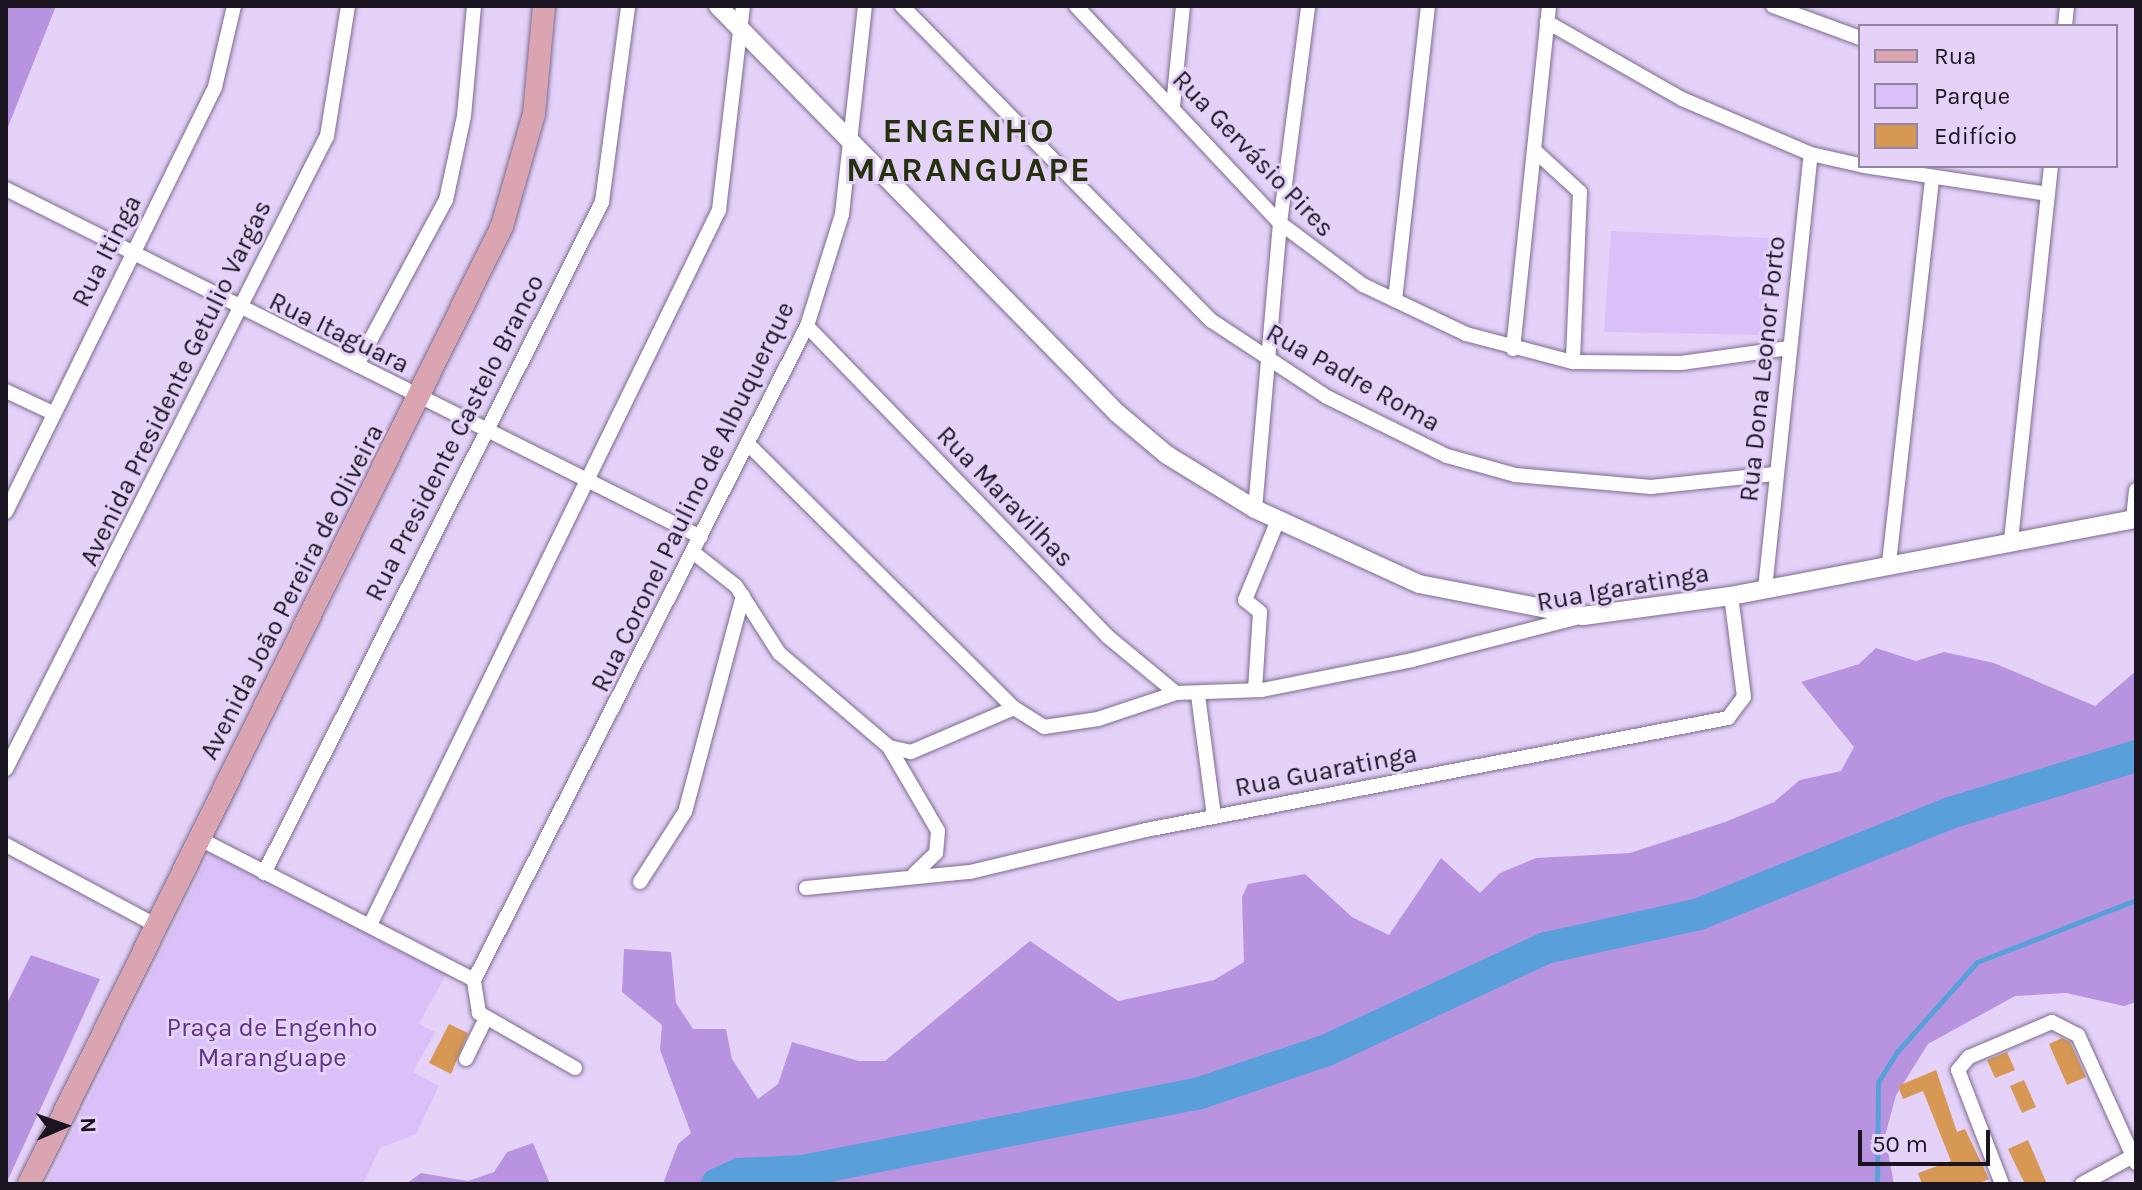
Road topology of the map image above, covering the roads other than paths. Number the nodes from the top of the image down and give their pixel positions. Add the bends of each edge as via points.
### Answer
1 (234, 6) edge
2 (348, 6) edge
3 (474, 6) edge
4 (544, 6) edge
5 (628, 6) edge
6 (718, 6) edge
7 (743, 6) edge
8 (865, 6) edge
9 (902, 6) edge
10 (1076, 6) edge
11 (1183, 6) edge
12 (1308, 6) edge
13 (1428, 6) edge
14 (1549, 6) edge
15 (1773, 6) edge
16 (1547, 22) junction
17 (740, 27) junction
18 (1858, 37) edge
19 (1173, 106) junction
20 (851, 138) junction
21 (1534, 150) junction
22 (1811, 154) junction
23 (1858, 165) edge
24 (1872, 168) edge
25 (2051, 168) edge
26 (1932, 180) junction
27 (6, 189) edge
28 (2048, 194) junction
29 (23, 199) junction
30 (6, 207) edge
31 (1280, 223) junction
32 (132, 256) junction
33 (1395, 300) junction
34 (238, 311) junction
35 (807, 326) junction
36 (1789, 348) junction
37 (1513, 349) junction
38 (1265, 360) junction
39 (1573, 362) junction
40 (357, 365) junction
41 (6, 391) edge
42 (421, 399) junction
43 (53, 413) junction
44 (485, 430) junction
45 (748, 444) junction
46 (1774, 474) junction
47 (590, 481) junction
48 (2136, 490) edge
49 (1255, 509) junction
50 (6, 512) edge
51 (2135, 519) edge
52 (1278, 520) junction
53 (701, 537) junction
54 (2011, 540) junction
55 (694, 553) junction
56 (1889, 563) junction
57 (1765, 589) junction
58 (743, 596) junction
59 (1731, 596) junction
60 (1583, 616) junction
61 (1255, 690) junction
62 (1176, 693) junction
63 (1198, 695) junction
64 (1014, 708) junction
65 (889, 747) junction
66 (6, 769) edge
67 (1214, 817) junction
68 (200, 839) junction
69 (6, 845) edge
70 (264, 873) junction
71 (914, 874) junction
72 (640, 882) dead end
73 (806, 888) dead end
74 (155, 925) junction
75 (370, 925) junction
76 (474, 980) junction
77 (486, 1018) junction
78 (466, 1059) dead end
79 (575, 1068) dead end
80 (2134, 1159) edge
81 (29, 1184) edge
82 (2002, 1184) edge
83 (2082, 1184) edge

1 - 32 street, Rua Itinga via 215,87
2 - 34 street, Avenida Presidente Getulio Vargas via 327,136
3 - 40 street via 464,116 446,200
4 - 42 main road, Avenida João Pereira de Oliveira via 534,114 516,190
5 - 44 street, Rua Presidente Castelo Branco via 602,202
6 - 17 street
7 - 17 street
8 - 20 street, Rua Coronel Paulino de Albuquerque
9 - 38 street, Rua Padre Roma via 1159,269
10 - 19 street, Rua Gervásio Pires
11 - 19 street
12 - 31 street
13 - 33 street
14 - 16 street
15 - 18 street
16 - 21 street
16 - 22 street via 1682,99
17 - 20 street
17 - 47 street via 719,210
19 - 31 street, Rua Gervásio Pires
20 - 35 street, Rua Coronel Paulino de Albuquerque via 842,214
20 - 49 street via 1117,413 1167,455
21 - 37 street
21 - 39 street via 1572,178 1580,192
22 - 23 street
22 - 36 street, Rua Dona Leonor Porto
24 - 26 street
25 - 28 street
26 - 28 street
26 - 56 street
27 - 29 street, Rua Itaguara
28 - 54 street
29 - 30 street
29 - 32 street, Rua Itaguara
31 - 33 street, Rua Gervásio Pires via 1327,263
31 - 38 street
32 - 34 street, Rua Itaguara
32 - 43 street, Rua Itinga
33 - 37 street, Rua Gervásio Pires
34 - 40 street, Rua Itaguara
34 - 66 street, Avenida Presidente Getulio Vargas
35 - 45 street, Rua Coronel Paulino de Albuquerque
35 - 62 street, Rua Maravilhas via 1107,636
36 - 39 street, Rua Gervásio Pires via 1681,363
36 - 46 street, Rua Dona Leonor Porto
37 - 39 street, Rua Gervásio Pires
38 - 46 street, Rua Padre Roma via 1387,429 1515,475 1651,487
38 - 49 street
40 - 42 street, Rua Itaguara
41 - 43 street
42 - 44 street, Rua Itaguara
42 - 68 main road, Avenida João Pereira de Oliveira
43 - 50 street, Rua Itinga
44 - 47 street, Rua Itaguara
44 - 70 street, Rua Presidente Castelo Branco
45 - 53 street, Rua Coronel Paulino de Albuquerque
45 - 64 street
46 - 57 street, Rua Dona Leonor Porto
47 - 53 street, Rua Itaguara
47 - 75 street
48 - 51 street
49 - 52 street
51 - 54 street, Rua Igaratinga
52 - 60 street via 1419,584
52 - 61 street via 1245,600 1260,612
53 - 55 street, Rua Coronel Paulino de Albuquerque
54 - 56 street, Rua Igaratinga
55 - 58 street
55 - 76 street, Rua Coronel Paulino de Albuquerque
56 - 57 street, Rua Igaratinga
57 - 59 street, Rua Igaratinga
58 - 65 street via 779,653
58 - 72 street via 685,812
59 - 60 street, Rua Igaratinga
59 - 67 street, Rua Guaratinga via 1744,697 1728,718
60 - 61 street, Rua Igaratinga via 1412,660
61 - 63 street, Rua Igaratinga
62 - 63 street, Rua Igaratinga
62 - 64 street, Rua Igaratinga via 1070,725 1030,720
63 - 67 street
64 - 65 street via 911,752
65 - 71 street via 938,831 936,853
67 - 71 street, Rua Guaratinga via 970,872
68 - 70 street
68 - 74 main road, Avenida João Pereira de Oliveira
69 - 74 street
70 - 75 street
71 - 73 street, Rua Guaratinga
74 - 81 main road, Avenida João Pereira de Oliveira
75 - 76 street
76 - 77 street via 474,1005
77 - 78 street
77 - 79 street
80 - 82 street via 2078,1035 2052,1022 1969,1057 1958,1070
80 - 83 street

